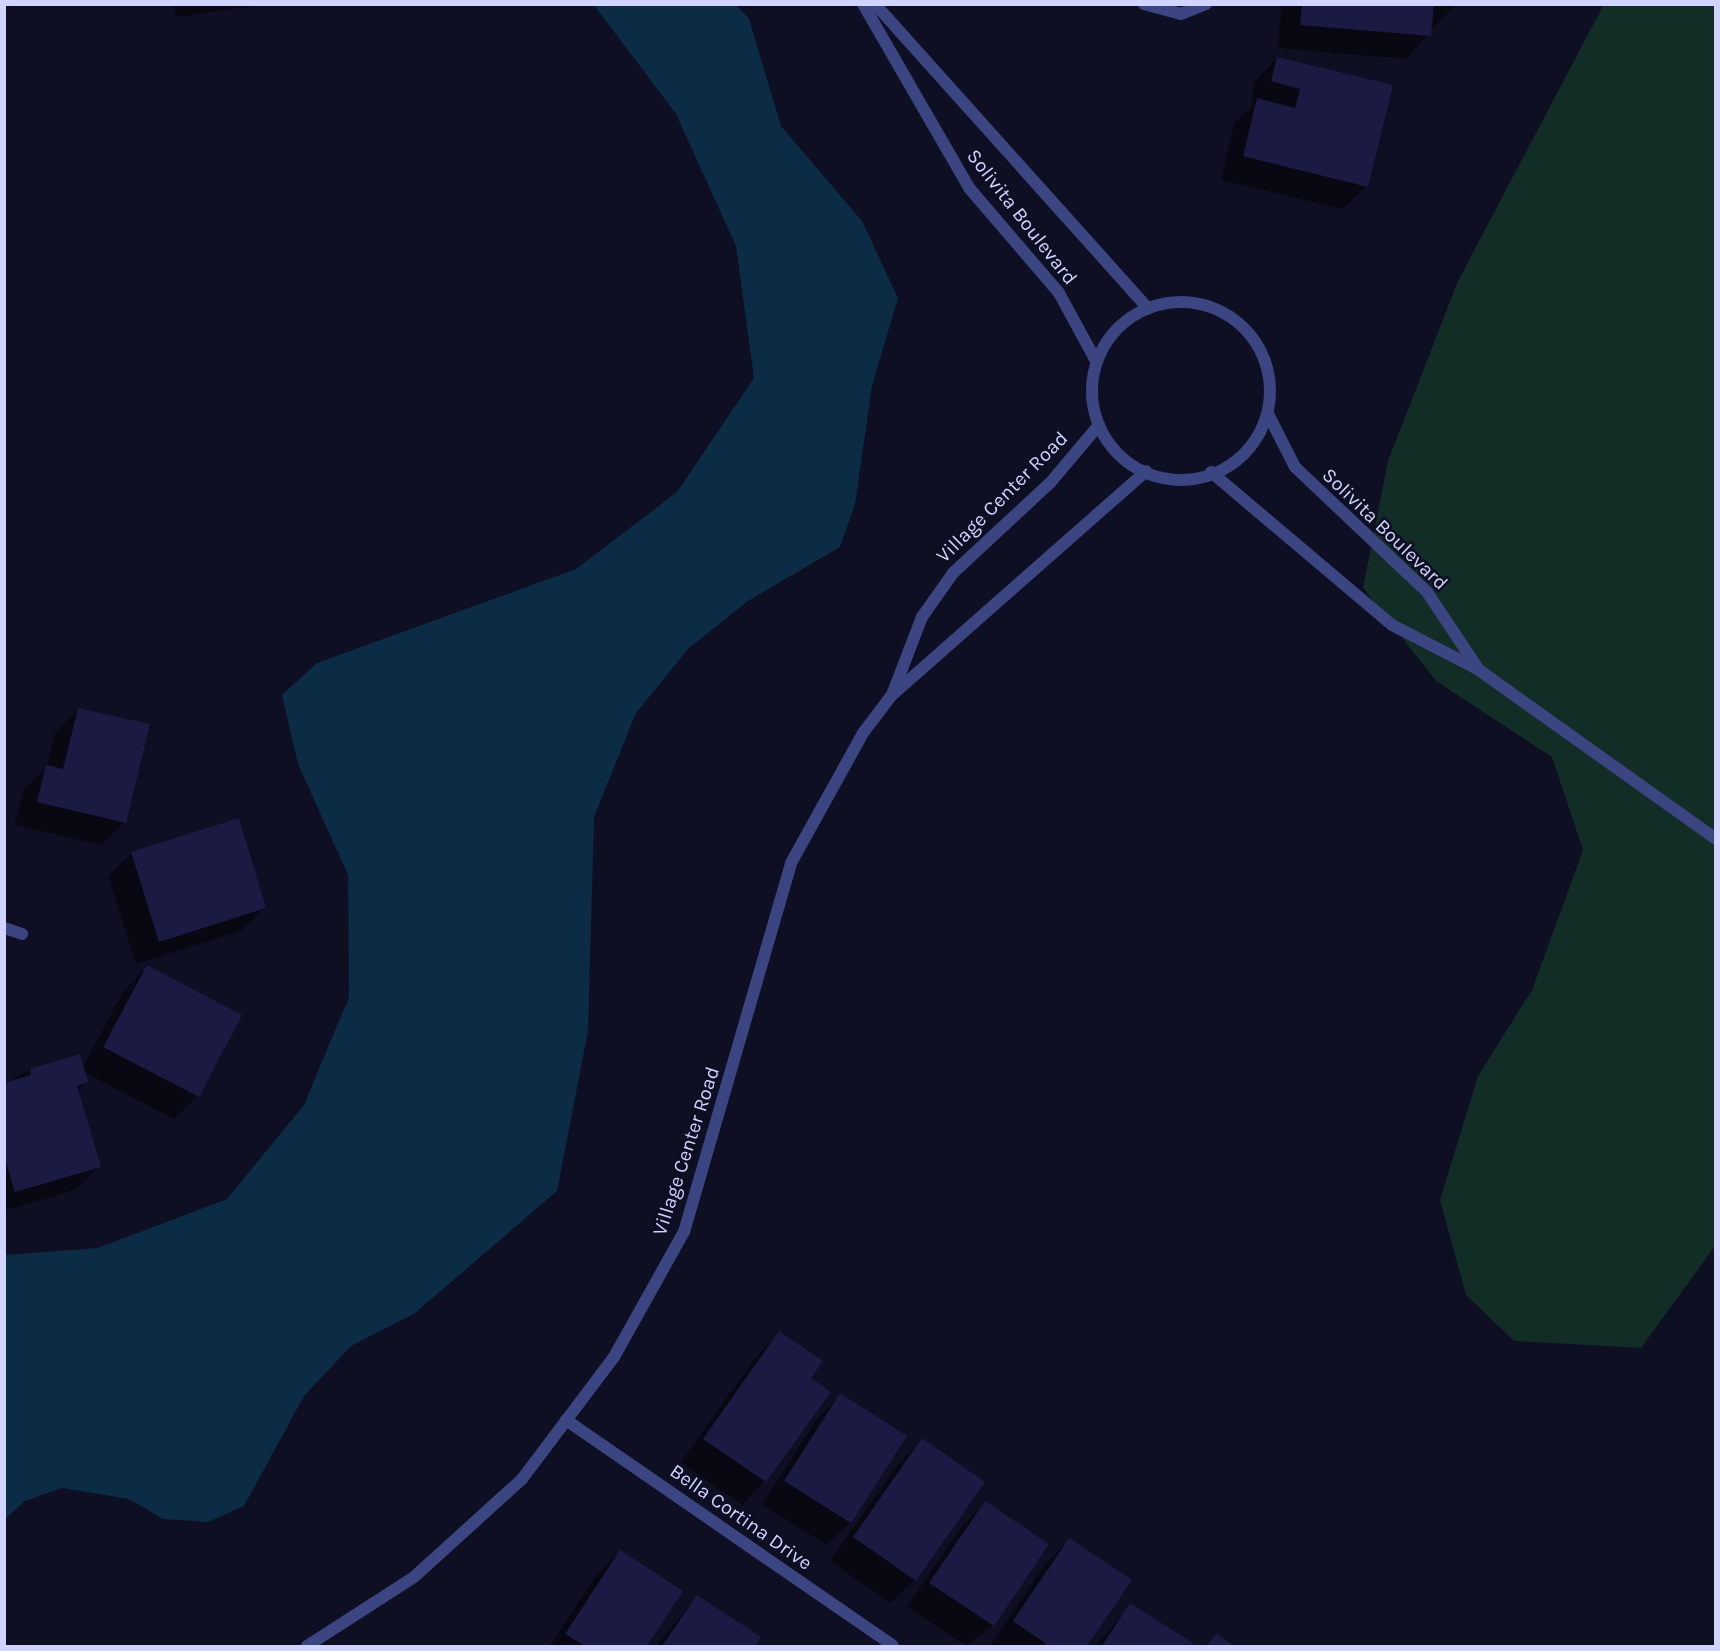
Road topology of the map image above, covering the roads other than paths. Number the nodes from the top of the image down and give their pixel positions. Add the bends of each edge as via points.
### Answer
1 (863, 4) edge
2 (875, 4) edge
3 (1144, 4) edge
4 (1206, 4) edge
5 (1148, 309) junction
6 (1096, 361) junction
7 (1268, 414) junction
8 (1099, 426) junction
9 (1146, 471) junction
10 (1211, 471) junction
11 (1479, 670) junction
12 (891, 696) junction
13 (1716, 839) edge
14 (4, 928) edge
15 (22, 934) dead end
16 (566, 1420) junction
17 (307, 1647) edge
18 (893, 1647) edge

1 - 6 street, Solivita Boulevard via 970,189 1059,293
2 - 5 street, Solivita Boulevard
3 - 4 street via 1181,14
5 - 6 street via 1112,336
5 - 7 street via 1191,302 1240,323 1262,352 1271,386
6 - 8 street via 1092,385
7 - 10 street via 1248,451
7 - 11 street, Solivita Boulevard via 1295,467 1427,592
8 - 9 street via 1106,444
8 - 12 street, Village Center Road via 1050,483 953,573 922,617
9 - 10 street via 1172,479
9 - 12 street, Village Center Road
10 - 11 street, Solivita Boulevard via 1392,625
11 - 13 street, Solivita Boulevard
12 - 16 street, Village Center Road via 863,733 791,863 684,1232 614,1357
14 - 15 street
16 - 17 street, Village Center Road via 522,1479 414,1577
16 - 18 street, Bella Cortina Drive

